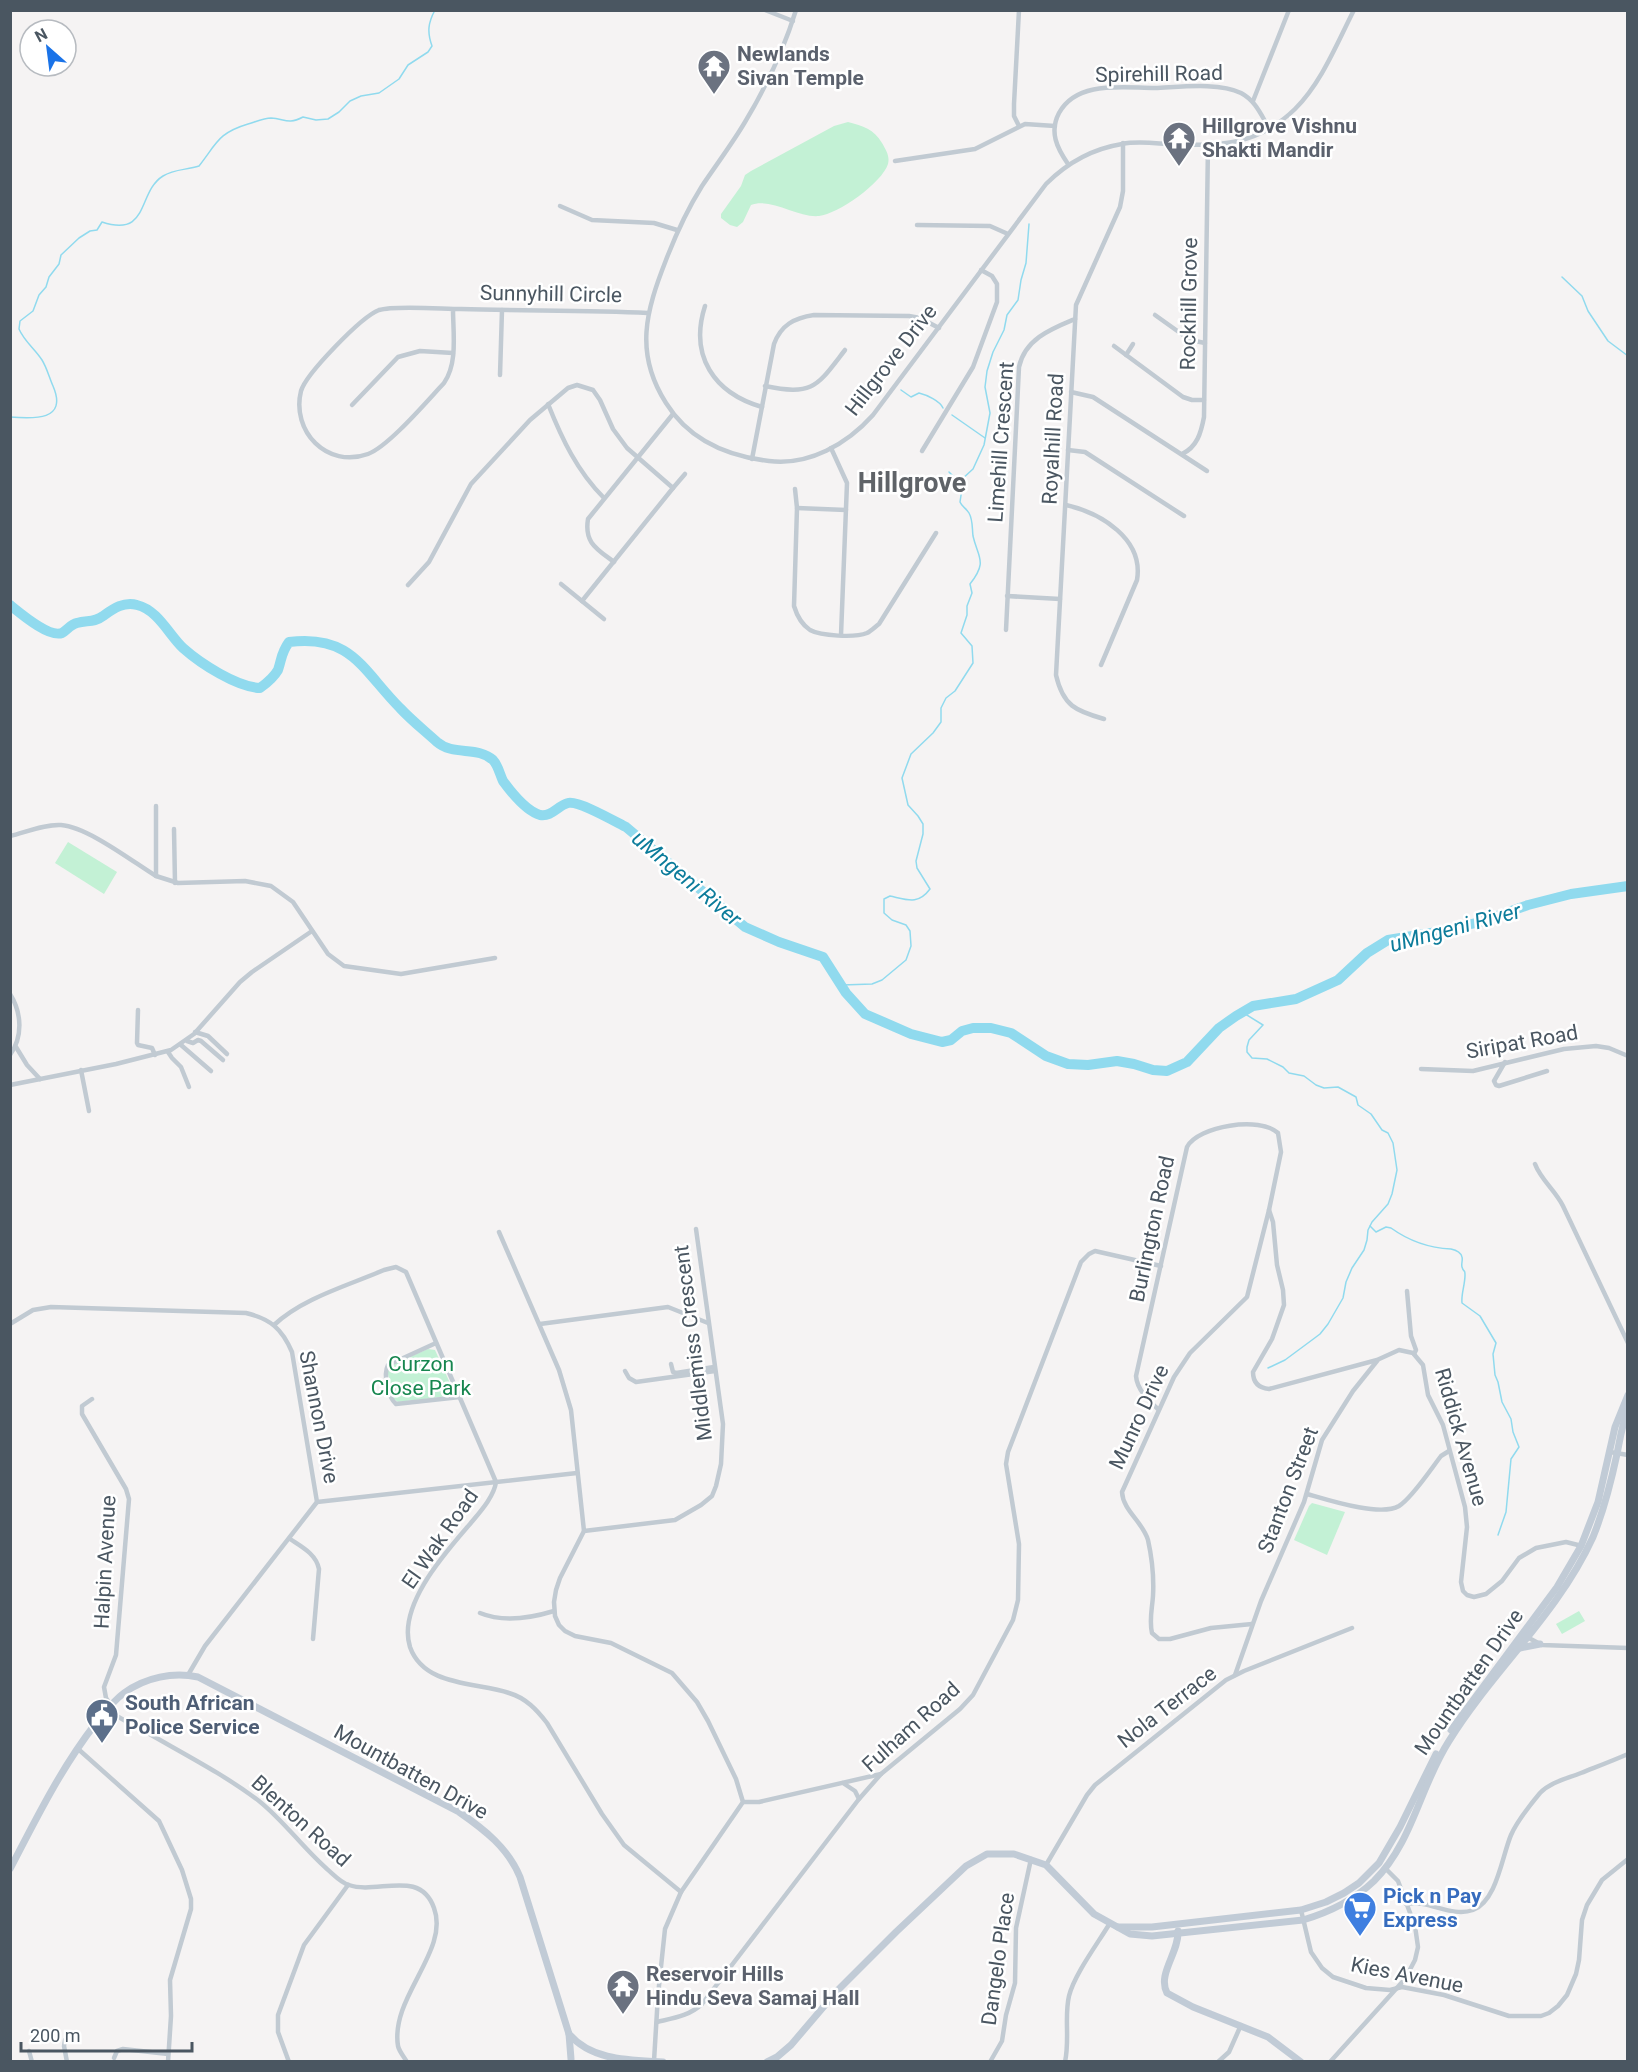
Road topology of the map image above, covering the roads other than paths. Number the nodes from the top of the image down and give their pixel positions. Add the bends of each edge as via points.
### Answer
1 (765, 10) edge
2 (796, 10) edge
3 (1019, 10) edge
4 (1289, 10) edge
5 (1354, 10) edge
6 (793, 21) junction
7 (1253, 101) junction
8 (1019, 126) junction
9 (1055, 126) junction
10 (1269, 128) junction
11 (1123, 144) junction
12 (1208, 145) junction
13 (902, 160) junction
14 (895, 161) dead end
15 (1068, 164) junction
16 (903, 167) dead end
17 (560, 206) dead end
18 (928, 218) dead end
19 (917, 225) dead end
20 (928, 225) junction
21 (678, 230) junction
22 (1008, 234) junction
23 (981, 270) junction
24 (705, 306) dead end
25 (453, 309) junction
26 (502, 310) junction
27 (1163, 312) dead end
28 (648, 313) junction
29 (1075, 319) junction
30 (939, 328) junction
31 (1205, 343) junction
32 (1133, 344) dead end
33 (1114, 346) dead end
34 (845, 350) dead end
35 (453, 352) junction
36 (1126, 355) junction
37 (500, 375) dead end
38 (765, 386) junction
39 (1071, 392) junction
40 (1204, 400) junction
41 (548, 404) junction
42 (352, 405) dead end
43 (762, 407) junction
44 (672, 414) junction
45 (831, 448) junction
46 (1068, 450) junction
47 (922, 451) dead end
48 (1182, 454) junction
49 (636, 458) junction
50 (752, 459) junction
51 (1207, 471) dead end
52 (685, 474) dead end
53 (674, 488) junction
54 (795, 489) dead end
55 (604, 498) junction
56 (1066, 505) junction
57 (797, 508) junction
58 (846, 510) junction
59 (1185, 516) dead end
60 (936, 533) dead end
61 (614, 562) junction
62 (561, 584) dead end
63 (408, 585) dead end
64 (1007, 596) junction
65 (1060, 599) junction
66 (582, 601) junction
67 (604, 619) dead end
68 (1006, 630) dead end
69 (841, 635) junction
70 (1101, 665) dead end
71 (1104, 719) dead end
72 (156, 806) dead end
73 (174, 829) dead end
74 (10, 836) edge
75 (156, 876) junction
76 (175, 883) junction
77 (312, 931) junction
78 (495, 958) dead end
79 (10, 994) edge
80 (138, 1010) dead end
81 (195, 1032) junction
82 (187, 1041) junction
83 (181, 1045) junction
84 (16, 1047) junction
85 (168, 1052) junction
86 (227, 1054) dead end
87 (10, 1055) edge
88 (154, 1055) junction
89 (1628, 1056) edge
90 (223, 1060) dead end
91 (1505, 1062) junction
92 (1421, 1069) dead end
93 (81, 1071) junction
94 (211, 1071) dead end
95 (1547, 1071) dead end
96 (40, 1078) junction
97 (10, 1085) edge
98 (189, 1087) dead end
99 (89, 1112) dead end
100 (1278, 1133) joint
101 (1535, 1164) dead end
102 (1269, 1210) junction
103 (696, 1229) dead end
104 (499, 1232) dead end
105 (1161, 1266) junction
106 (1407, 1291) dead end
107 (708, 1323) junction
108 (10, 1324) edge
109 (540, 1324) junction
110 (274, 1325) junction
111 (436, 1343) junction
112 (1628, 1343) edge
113 (1414, 1354) junction
114 (1377, 1360) junction
115 (671, 1364) dead end
116 (715, 1369) junction
117 (625, 1371) dead end
118 (1628, 1395) edge
119 (460, 1397) junction
120 (92, 1399) dead end
121 (1159, 1410) junction
122 (1628, 1410) edge
123 (1449, 1451) junction
124 (1614, 1452) junction
125 (1628, 1455) edge
126 (577, 1473) junction
127 (496, 1482) junction
128 (1307, 1494) junction
129 (317, 1502) junction
130 (584, 1531) junction
131 (290, 1539) junction
132 (1584, 1547) junction
133 (554, 1611) junction
134 (480, 1613) dead end
135 (1252, 1624) junction
136 (1352, 1628) dead end
137 (1525, 1636) junction
138 (313, 1639) dead end
139 (1540, 1644) junction
140 (1520, 1648) junction
141 (1628, 1648) edge
142 (188, 1675) junction
143 (1235, 1675) junction
144 (109, 1707) junction
145 (77, 1748) junction
146 (1628, 1754) edge
147 (881, 1774) junction
148 (843, 1783) junction
149 (859, 1799) junction
150 (743, 1802) junction
151 (1031, 1859) junction
152 (1628, 1859) edge
153 (1046, 1865) junction
154 (1382, 1866) junction
155 (10, 1869) edge
156 (348, 1885) junction
157 (681, 1892) junction
158 (1344, 1893) junction
159 (1348, 1901) junction
160 (1406, 1904) junction
161 (1301, 1910) junction
162 (1303, 1920) junction
163 (1110, 1923) junction
164 (1177, 1924) junction
165 (1118, 1927) junction
166 (1178, 1934) junction
167 (1397, 1987) junction
168 (657, 2022) junction
169 (1241, 2025) junction
170 (569, 2034) junction
171 (65, 2040) dead end
172 (579, 2045) junction
173 (29, 2050) dead end
174 (168, 2054) junction
175 (114, 2058) dead end
176 (571, 2060) edge
177 (32, 2061) edge
178 (67, 2061) edge
179 (168, 2061) edge
180 (289, 2061) edge
181 (407, 2061) edge
182 (654, 2061) edge
183 (663, 2061) edge
184 (767, 2061) edge
185 (990, 2061) edge
186 (1065, 2061) edge
187 (1218, 2061) edge
188 (1300, 2061) edge
189 (1330, 2061) edge

1 - 6 street
2 - 6 street, Hillgrove Drive
3 - 8 street via 1014,104
4 - 7 street
5 - 10 street, Hillgrove Drive via 1311,90 1287,117
6 - 21 street, Hillgrove Drive via 744,123
7 - 9 street, Spirehill Road via 1224,88 1094,89 1074,96 1061,110
7 - 10 street
8 - 9 street
8 - 13 street via 975,149
9 - 15 street via 1056,144
10 - 12 street, Hillgrove Drive via 1238,142
11 - 12 street, Hillgrove Drive
11 - 15 street, Hillgrove Drive via 1101,148
11 - 29 street, Royalhill Road via 1120,207 1079,294
12 - 31 street, Rockhill Grove
13 - 14 street
13 - 16 street
15 - 22 street, Hillgrove Drive via 1046,184
17 - 21 street via 592,220 654,223
18 - 20 street
19 - 20 street
20 - 22 street via 990,226
21 - 28 street, Hillgrove Drive
22 - 23 street, Hillgrove Drive
23 - 30 street, Hillgrove Drive
23 - 47 street via 997,284 997,302 973,367
24 - 43 street via 700,333 708,368 727,392
25 - 26 street, Sunnyhill Circle
25 - 35 street, Sunnyhill Circle
25 - 35 street, Sunnyhill Circle via 387,308 366,317 310,374 302,389 299,415 308,435 319,448 337,456 369,454 385,444 444,383 452,369
26 - 28 street, Sunnyhill Circle
26 - 37 street
27 - 31 street via 1157,317 1190,340
28 - 44 street, Hillgrove Drive via 649,363
29 - 39 street, Royalhill Road
29 - 64 street, Limehill Crescent via 1031,343 1019,367
30 - 38 street via 909,316 799,317 778,334
30 - 45 street, Hillgrove Drive via 873,415 850,437
31 - 40 street, Rockhill Grove
32 - 36 street
33 - 36 street
34 - 38 street via 815,385 794,391
35 - 42 street via 420,351 398,357
36 - 40 street via 1183,397
38 - 43 street
39 - 46 street, Royalhill Road
39 - 48 street via 1093,397
40 - 48 street, Rockhill Grove via 1201,433 1193,447
41 - 49 street via 567,388 577,385 593,390 613,429
41 - 55 street via 570,454
41 - 63 street via 471,484 429,562
43 - 50 street
44 - 49 street
44 - 50 street, Hillgrove Drive via 707,444
45 - 50 street, Hillgrove Drive via 812,457 791,460
45 - 58 street via 847,483
46 - 56 street, Royalhill Road
46 - 59 street via 1085,452
48 - 51 street
49 - 53 street
49 - 55 street
52 - 53 street
53 - 61 street
54 - 57 street
55 - 61 street via 588,519 588,534 591,543
56 - 65 street, Royalhill Road
56 - 70 street via 1098,518 1126,537 1139,568
57 - 58 street
57 - 69 street via 797,616 810,630
58 - 69 street
60 - 69 street via 879,624 869,632
61 - 66 street
62 - 66 street
64 - 65 street
64 - 68 street, Limehill Crescent
65 - 71 street, Royalhill Road via 1056,675 1059,688 1074,708
66 - 67 street
72 - 75 street
73 - 76 street
74 - 75 street via 60,825 72,827
75 - 76 street
76 - 77 street via 245,881 271,886 292,902
77 - 78 street via 335,961 352,968 410,973
77 - 81 street via 247,976
79 - 84 street via 19,1021
80 - 88 street via 137,1043 152,1048
81 - 82 street
81 - 86 street via 208,1036
82 - 83 street
82 - 90 street via 201,1041
83 - 85 street
83 - 94 street
84 - 87 street
84 - 96 street
85 - 88 street
85 - 98 street via 181,1066
88 - 93 street
89 - 91 street, Siripat Road via 1596,1046
91 - 92 street, Siripat Road via 1473,1071
91 - 95 street via 1494,1081 1499,1086
93 - 96 street
93 - 99 street
96 - 97 street
100 - 102 street, Munro Drive via 1281,1152
100 - 105 street, Burlington Road via 1264,1125 1237,1124 1191,1140
101 - 112 street via 1563,1206
102 - 114 street, Riddick Avenue via 1284,1305 1272,1340 1253,1372 1254,1381 1269,1389
102 - 121 street, Munro Drive via 1247,1297 1190,1353
103 - 107 street, Middlemiss Crescent
104 - 109 street
105 - 121 street, Burlington Road via 1136,1376 1139,1388
105 - 147 street, Fulham Road via 1095,1251 1081,1262 1008,1452 1006,1464 1019,1544 1018,1600 1013,1620 974,1695
106 - 113 street
107 - 109 street via 668,1307
107 - 116 street, Middlemiss Crescent
108 - 110 street via 33,1310 51,1306 246,1313
109 - 126 street via 567,1392
110 - 111 street, El Wak Road via 300,1306 396,1267 409,1276
110 - 129 street, Shannon Drive via 285,1336 292,1352
111 - 119 street, El Wak Road
111 - 119 street via 388,1365 391,1399 396,1404
113 - 114 street, Riddick Avenue via 1399,1350
113 - 123 street, Riddick Avenue via 1423,1365 1428,1395 1443,1425
114 - 128 street, Stanton Street via 1322,1440
115 - 116 street via 676,1373
116 - 117 street via 636,1382
116 - 130 street, Middlemiss Crescent via 723,1446 712,1496 675,1520
118 - 124 main road, Mountbatten Drive via 1619,1413
119 - 127 street, El Wak Road
120 - 144 street, Halpin Avenue via 82,1406 82,1414 129,1499 118,1646 104,1688
121 - 135 street, Munro Drive via 1122,1492 1122,1500 1147,1538 1152,1633 1170,1639 1211,1628
122 - 124 main road, Mountbatten Drive
123 - 128 street via 1396,1508 1349,1507
123 - 132 street, Riddick Avenue via 1467,1516 1461,1582 1467,1595 1474,1598 1486,1594 1528,1552 1571,1542
124 - 125 street
124 - 132 main road, Mountbatten Drive via 1600,1517
126 - 127 street
126 - 130 street
127 - 129 street
127 - 157 street, El Wak Road via 481,1511 423,1586 411,1612 410,1647 424,1667 441,1676 508,1692 537,1710 624,1845
128 - 135 street, Stanton Street
129 - 131 street, Shannon Drive
130 - 133 street via 560,1578
131 - 138 street via 318,1562
131 - 142 street, Shannon Drive via 205,1646
132 - 137 main road, Mountbatten Drive via 1560,1595
133 - 134 street via 519,1618
133 - 150 street via 558,1625 565,1631 611,1643 672,1673 708,1721
135 - 143 street, Stanton Street
136 - 143 street, Nola Terrace
137 - 139 street
137 - 140 main road, Mountbatten Drive
137 - 154 main road, Mountbatten Drive via 1440,1747
139 - 140 main road
139 - 141 street
140 - 154 main road, Mountbatten Drive via 1442,1751 1406,1834
142 - 144 main road, Mountbatten Drive via 143,1682
142 - 170 main road, Mountbatten Drive via 215,1685 459,1812 492,1837 508,1854 520,1877
143 - 153 street, Nola Terrace via 1095,1785
144 - 145 main road, Mountbatten Drive
144 - 156 street, Blenton Road via 253,1797
145 - 155 main road, Mountbatten Drive
145 - 174 street via 159,1821 189,1888 191,1909 170,1980
146 - 160 street via 1548,1786 1539,1794 1512,1832 1494,1887 1478,1908 1465,1913 1415,1902
147 - 148 street
147 - 149 street, Fulham Road
148 - 149 street
148 - 150 street
149 - 168 street, Fulham Road via 702,2004 685,2016
150 - 157 street
151 - 153 main road, Mountbatten Drive
151 - 184 main road, Mountbatten Drive via 991,1853 966,1866 864,1962 791,2045
151 - 185 street, Dangelo Place via 1016,1928 1015,1983 1002,2041
152 - 167 street, Kies Avenue via 1602,1880 1587,1905 1576,1974 1561,2003 1549,2013 1523,2018 1509,2016 1444,1995
153 - 163 main road, Mountbatten Drive via 1094,1914
154 - 158 main road, Mountbatten Drive
154 - 159 main road, Mountbatten Drive via 1374,1881
154 - 160 street via 1395,1877
156 - 180 street via 304,1945 282,2002 277,2025
156 - 181 street via 412,1886 422,1891 434,1908 437,1934 404,2005 398,2028 398,2048
157 - 168 street via 665,1929
158 - 159 main road
158 - 161 main road, Mountbatten Drive
159 - 162 main road, Mountbatten Drive
160 - 167 street via 1418,1947 1412,1968
161 - 162 street, Kies Avenue
161 - 164 main road, Mountbatten Drive
162 - 166 main road, Mountbatten Drive
162 - 167 street, Kies Avenue via 1311,1952 1332,1977 1366,1988
163 - 165 main road, Mountbatten Drive
163 - 186 street via 1069,1995
164 - 165 main road, Mountbatten Drive
164 - 166 main road
165 - 166 main road, Mountbatten Drive via 1130,1934
166 - 169 main road via 1164,1978 1167,1993
167 - 189 street
168 - 182 street
169 - 187 street via 1229,2052
169 - 188 main road via 1268,2037
170 - 172 main road, Mountbatten Drive
170 - 176 main road
171 - 178 street
172 - 176 main road
172 - 182 main road, Mountbatten Drive via 618,2059
173 - 177 street
174 - 175 street via 123,2049
174 - 179 street
182 - 183 main road, Mountbatten Drive

